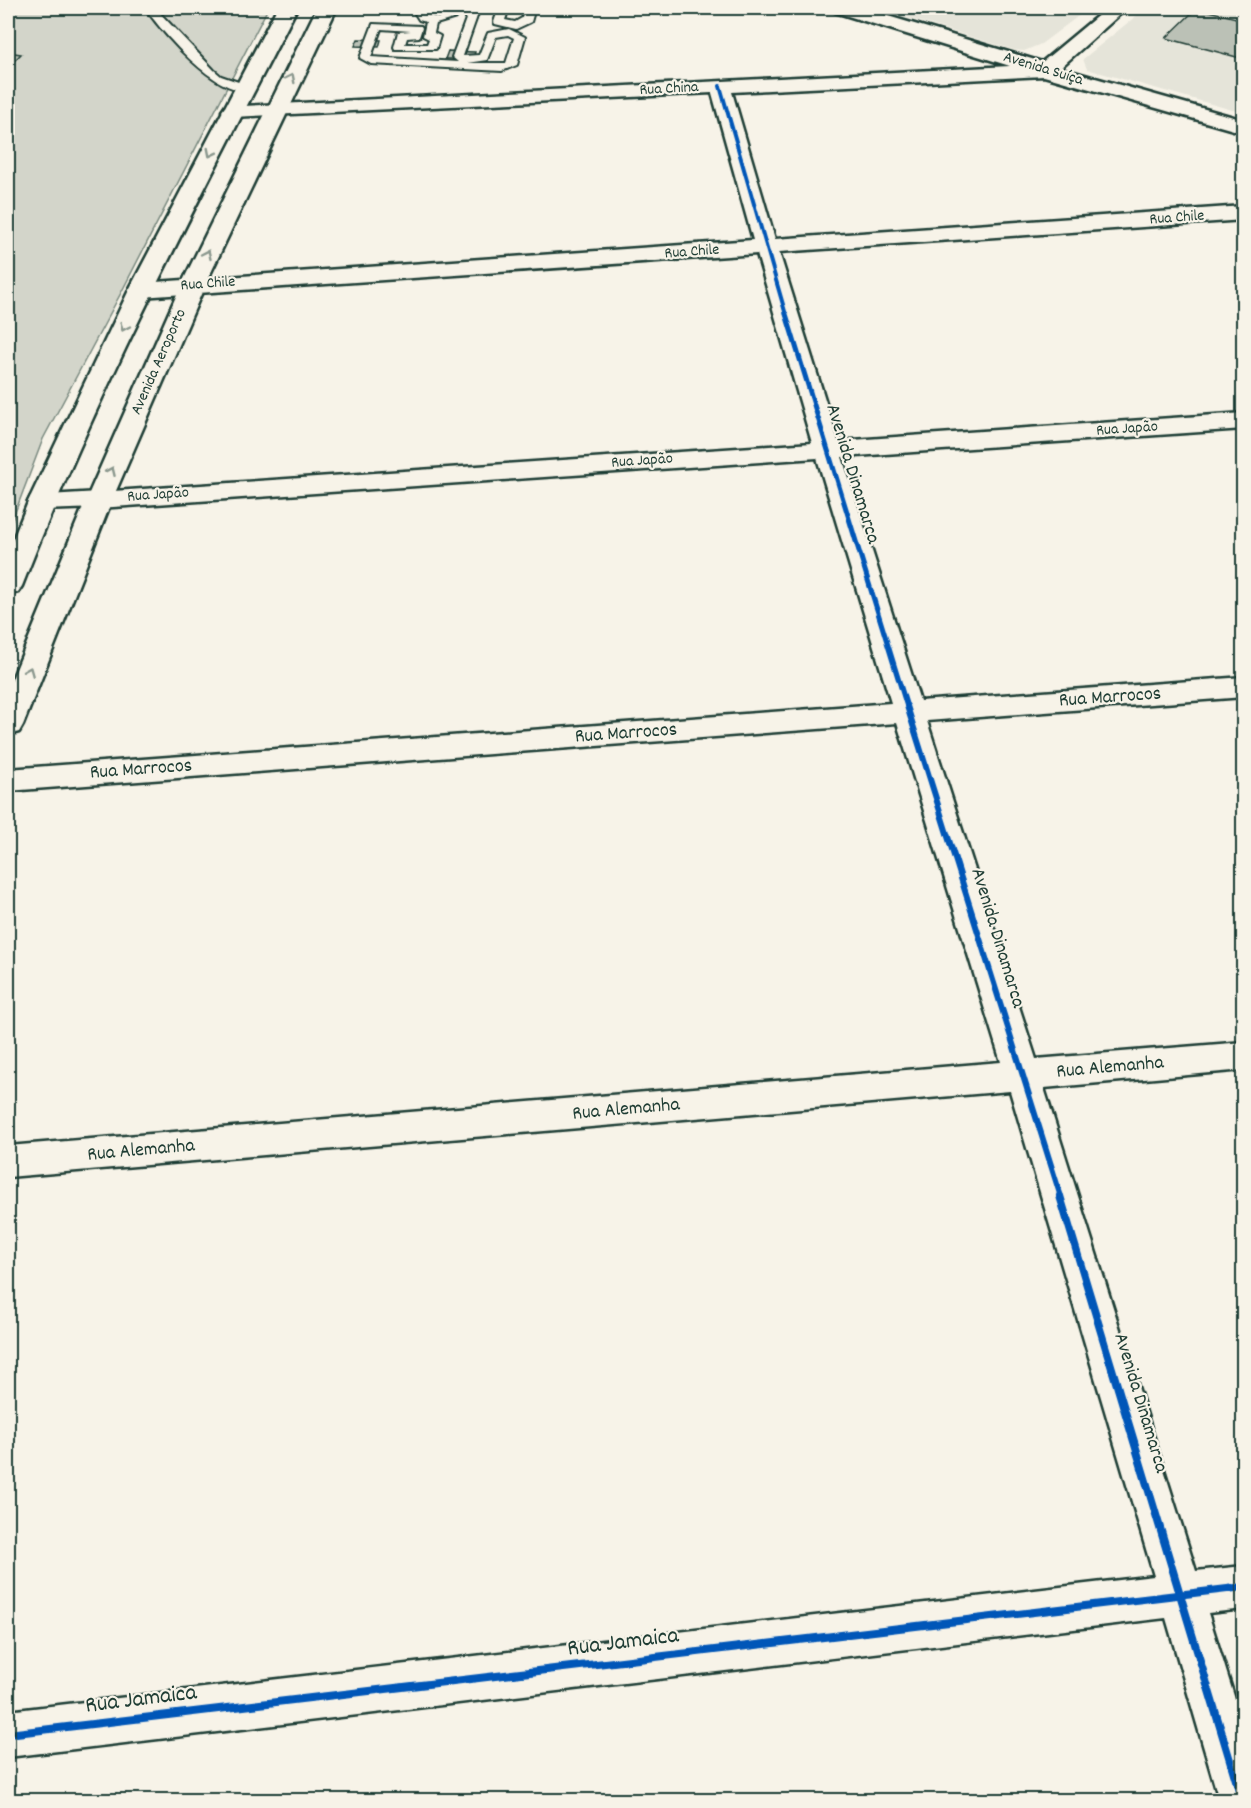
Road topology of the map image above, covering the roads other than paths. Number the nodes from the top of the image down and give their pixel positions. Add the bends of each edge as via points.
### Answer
1 (150, 8) edge
2 (286, 8) edge
3 (327, 8) edge
4 (423, 8) edge
5 (451, 8) edge
6 (475, 8) edge
7 (504, 8) edge
8 (530, 8) edge
9 (842, 8) edge
10 (1118, 8) edge
11 (432, 21) junction
12 (1045, 70) junction
13 (720, 86) junction
14 (246, 88) junction
15 (275, 110) junction
16 (232, 111) junction
17 (1244, 127) edge
18 (1244, 213) edge
19 (765, 248) junction
20 (193, 285) junction
21 (141, 290) junction
22 (1244, 421) edge
23 (826, 448) junction
24 (99, 500) junction
25 (41, 502) junction
26 (8, 586) edge
27 (1244, 687) edge
28 (910, 713) junction
29 (8, 725) edge
30 (8, 780) edge
31 (1244, 1056) edge
32 (1023, 1076) junction
33 (8, 1162) edge
34 (1244, 1587) edge
35 (1181, 1594) junction
36 (8, 1734) edge
37 (1242, 1800) edge

1 - 14 lane via 210,72
2 - 14 street
15 -> 3 street, Avenida Aeroporto
4 - 11 lane via 419,15
5 - 11 lane via 452,16
6 - 11 lane via 457,57 483,57 492,35 509,32 520,37 511,65 502,68 365,58 377,26 417,28 415,34 402,34 399,46 432,47 435,36 428,36
7 - 8 lane via 499,22 516,26 527,20
9 - 12 street, Avenida Suíça
10 - 12 street
12 - 13 street, Rua China
12 - 17 street, Avenida Suíça
13 - 15 street, Rua China
13 - 19 street, Avenida Dinamarca
14 - 16 street
15 - 16 street, Rua China
20 -> 15 street, Avenida Aeroporto
16 -> 21 street
18 - 19 street, Rua Chile
19 - 20 street, Rua Chile
19 - 23 street, Avenida Dinamarca
20 - 21 street, Rua Chile
24 -> 20 street, Avenida Aeroporto
21 -> 25 street
22 - 23 street, Rua Japão
23 - 24 street, Rua Japão
23 - 28 street, Avenida Dinamarca
24 - 25 street, Rua Japão
29 -> 24 street, Avenida Aeroporto
25 - 26 street
27 - 28 street, Rua Marrocos
28 - 30 street, Rua Marrocos
28 - 32 street, Avenida Dinamarca
31 - 32 street, Rua Alemanha
32 - 33 street, Rua Alemanha
32 - 35 street, Avenida Dinamarca
34 - 35 street, Rua Jamaica
35 - 36 street, Rua Jamaica
35 - 37 street, Avenida Dinamarca

